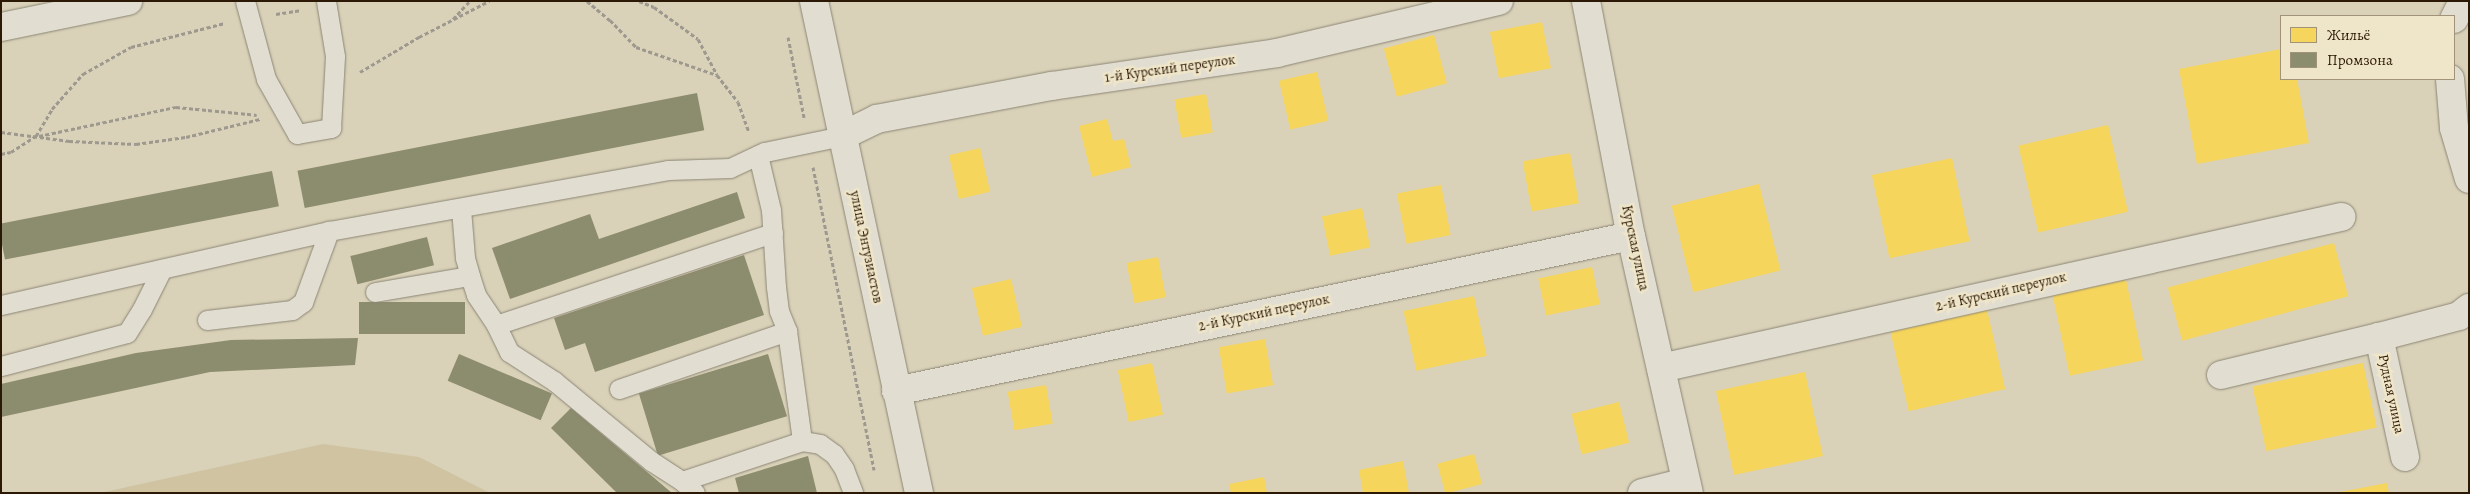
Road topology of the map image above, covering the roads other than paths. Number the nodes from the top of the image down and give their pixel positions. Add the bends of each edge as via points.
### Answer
1 (128, 1) edge
2 (814, 1) edge
3 (1499, 1) edge
4 (1586, 1) edge
5 (2463, 1) edge
6 (327, 4) edge
7 (247, 10) edge
8 (2455, 17) edge
9 (1, 27) edge
10 (2450, 80) edge
11 (842, 136) junction
12 (758, 155) junction
13 (2469, 179) edge
14 (461, 209) junction
15 (2341, 217) dead end
16 (329, 231) junction
17 (773, 233) junction
18 (1631, 236) junction
19 (162, 269) junction
20 (470, 276) junction
21 (375, 292) dead end
22 (1, 305) edge
23 (2469, 308) edge
24 (207, 320) dead end
25 (496, 325) junction
26 (788, 331) junction
27 (2378, 337) junction
28 (1, 366) edge
29 (1661, 368) junction
30 (2221, 376) dead end
31 (619, 389) dead end
32 (896, 391) junction
33 (802, 441) junction
34 (2405, 457) dead end
35 (689, 487) edge
36 (1688, 487) edge
37 (853, 493) edge
38 (919, 493) edge
39 (1642, 493) edge

1 - 9 street
2 - 11 street, улица Энтузиастов
3 - 11 street, 1-й Курский переулок via 1277,53 1052,86 877,119
4 - 18 street, Курская улица
5 - 8 street
6 - 7 lane via 334,56 331,128 297,134 266,79
10 - 13 street via 2454,128
11 - 12 lane
11 - 32 street, улица Энтузиастов
12 - 14 lane via 730,168 668,170
12 - 17 lane
14 - 16 lane
14 - 20 lane via 465,258
15 - 29 street, 2-й Курский переулок
16 - 19 lane
16 - 24 lane via 303,302 292,310
17 - 25 lane
17 - 26 lane via 779,311
18 - 29 street, Курская улица
18 - 32 street, 2-й Курский переулок
19 - 22 lane
19 - 28 lane via 127,333
20 - 21 lane
20 - 25 lane via 476,295
23 - 27 street, Рудная улица via 2459,316
25 - 35 lane via 509,352 554,381 651,461
26 - 31 lane
26 - 33 lane
27 - 30 street
27 - 34 street, Рудная улица
29 - 36 street, Курская улица
32 - 38 street, улица Энтузиастов
33 - 35 lane
33 - 37 lane via 820,444 834,454
36 - 39 street

